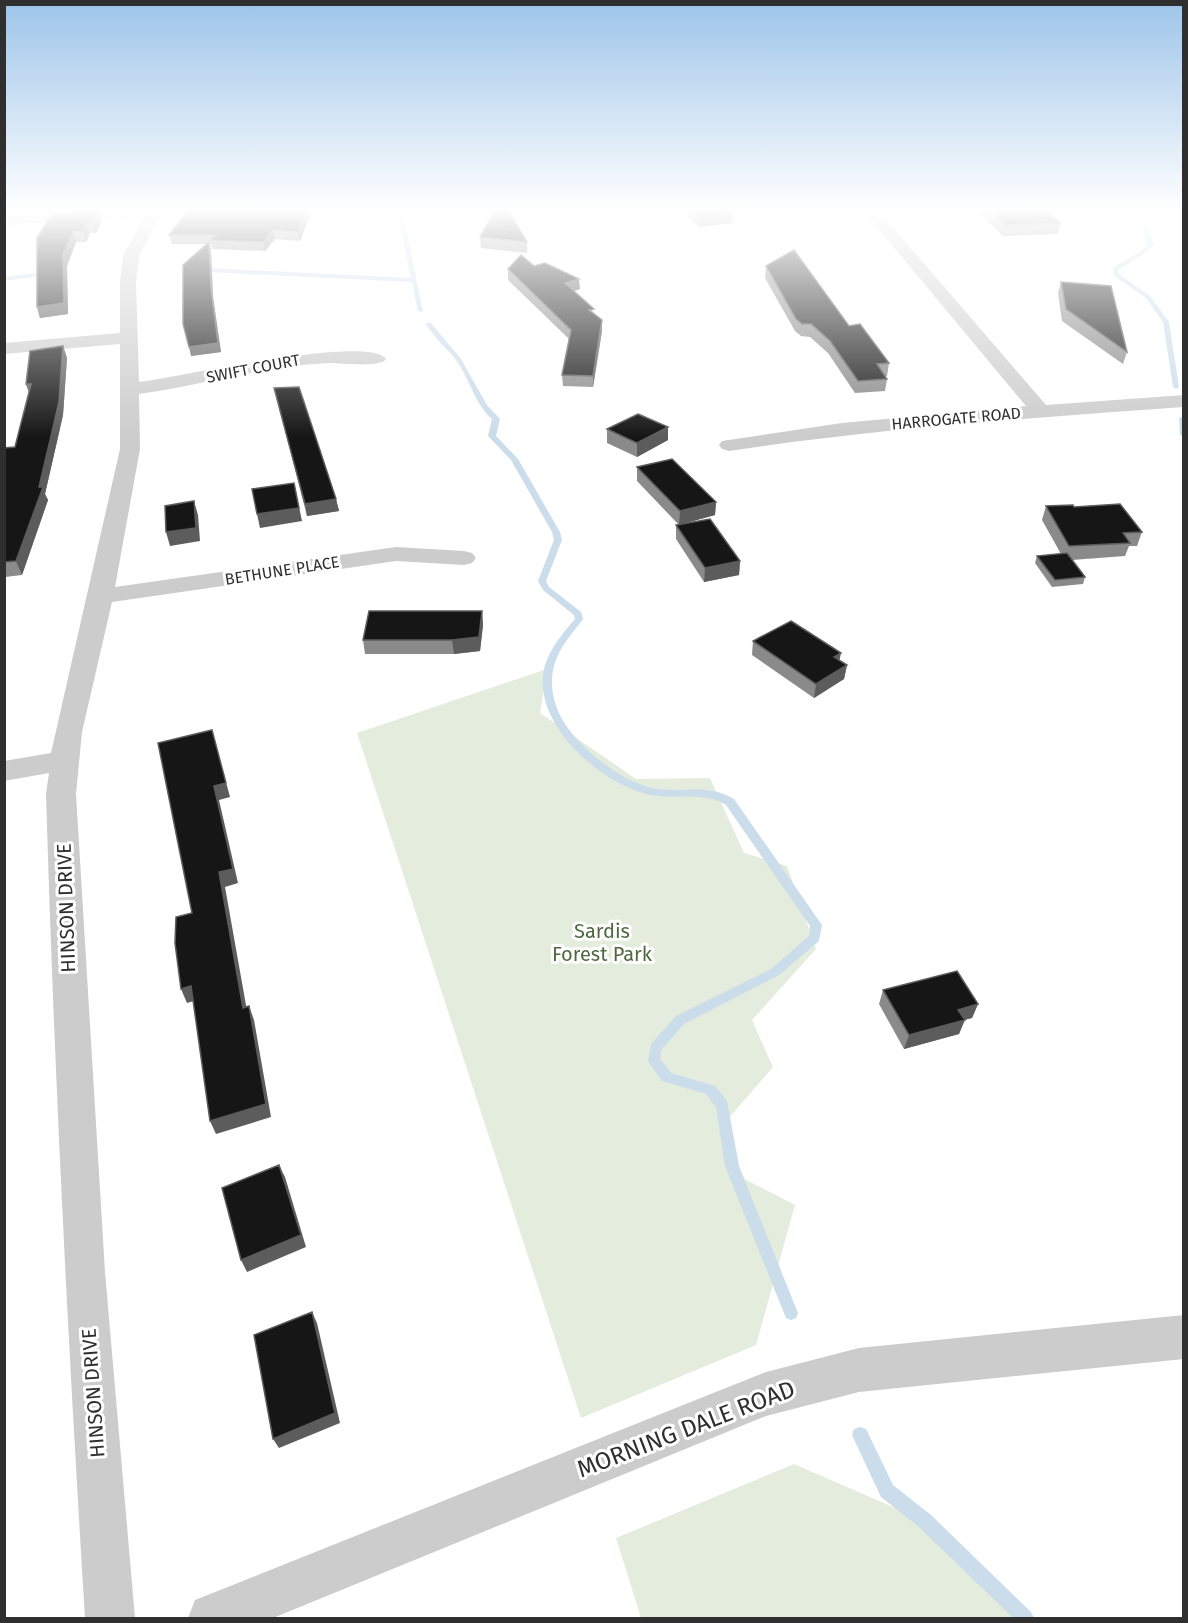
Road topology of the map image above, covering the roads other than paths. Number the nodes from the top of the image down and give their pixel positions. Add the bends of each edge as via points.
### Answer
1 (128, 285) edge
2 (933, 285) edge
3 (128, 338) junction
4 (4, 349) edge
5 (377, 359) dead end
6 (130, 389) junction
7 (1184, 401) edge
8 (1041, 411) junction
9 (729, 445) dead end
10 (464, 558) dead end
11 (101, 596) junction
12 (63, 761) junction
13 (4, 771) edge
14 (1184, 1337) edge
15 (110, 1618) edge
16 (213, 1618) edge

1 - 3 street, HINSON DRIVE
2 - 8 street
3 - 4 street
3 - 6 street, HINSON DRIVE
5 - 6 street, SWIFT COURT via 299,358
6 - 11 street, HINSON DRIVE via 130,449
7 - 8 street, HARROGATE ROAD
8 - 9 street, HARROGATE ROAD via 824,429
10 - 11 street, BETHUNE PLACE via 396,554
11 - 12 street, HINSON DRIVE
12 - 13 street
12 - 15 street, HINSON DRIVE via 71,1038
14 - 16 street, MORNING DALE ROAD via 859,1370 766,1394

